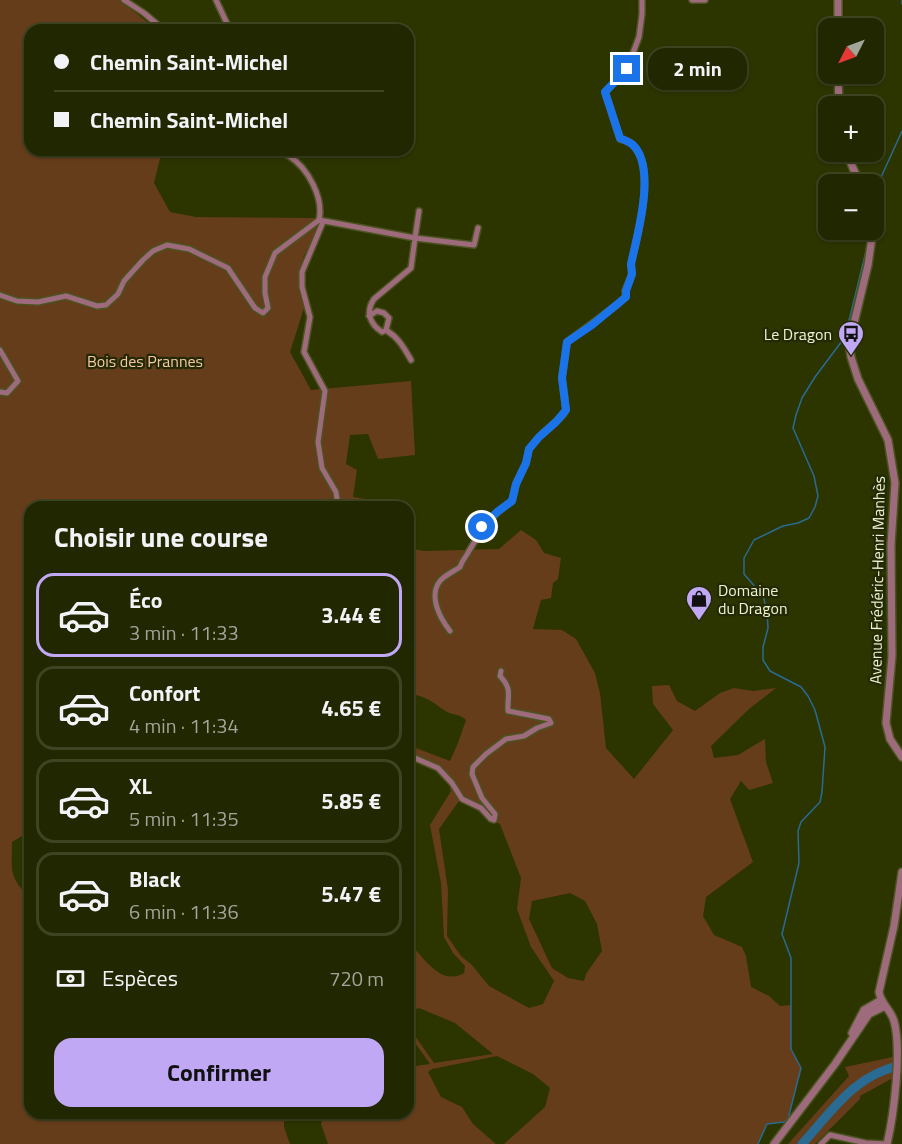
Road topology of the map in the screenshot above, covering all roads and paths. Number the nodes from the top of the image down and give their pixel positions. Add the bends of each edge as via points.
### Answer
1 (124, 0) edge
2 (216, 0) edge
3 (642, 0) edge
4 (692, 0) edge
5 (705, 0) edge
6 (838, 0) edge
7 (838, 18) edge
8 (156, 24) edge
9 (227, 24) edge
10 (289, 156) edge
11 (419, 211) dead end
12 (319, 220) junction
13 (478, 228) dead end
14 (415, 238) junction
15 (872, 240) edge
16 (0, 295) edge
17 (369, 316) junction
18 (386, 330) junction
19 (0, 350) edge
20 (411, 360) dead end
21 (0, 392) edge
22 (337, 501) edge
23 (450, 631) dead end
24 (501, 671) dead end
25 (902, 757) edge
26 (414, 758) edge
27 (902, 872) edge
28 (883, 1003) junction
29 (899, 1087) edge
30 (871, 1143) edge
31 (774, 1144) edge
32 (821, 1144) edge
33 (887, 1144) edge

1 - 8 street
2 - 9 street
3 - 23 street via 639,37 627,69 605,92 620,138 633,146 642,163 644,205 626,297 567,342 562,378 566,410 529,449 512,501 482,527 460,567 437,586 439,616
4 - 5 street
6 - 7 street
10 - 12 street via 307,174 321,210
11 - 14 street
12 - 14 street
12 - 16 street via 275,253 265,277 268,308 263,313 255,308 228,268 189,249 167,244 143,260 106,305 66,296 17,302
12 - 22 street via 323,226 302,272 309,317 304,352 325,391 318,442 322,468
13 - 14 street via 474,245
14 - 17 street via 411,268 374,299
15 - 25 street, Avenue Frédéric-Henri Manhès via 849,344 858,379 888,440 895,483 892,656 886,723 890,739
17 - 18 street via 374,327
17 - 18 street via 377,311 384,313 388,318
18 - 20 street via 403,345
19 - 21 street via 18,381 7,393
24 - 26 street via 509,690 508,711 551,721 524,736 506,739 473,767 477,787 495,814 494,820 462,799 438,768
27 - 28 street via 880,983
28 - 29 street via 894,1018 897,1033
28 - 31 street via 870,1014
29 - 33 street
30 - 32 street via 830,1135
30 - 33 street

